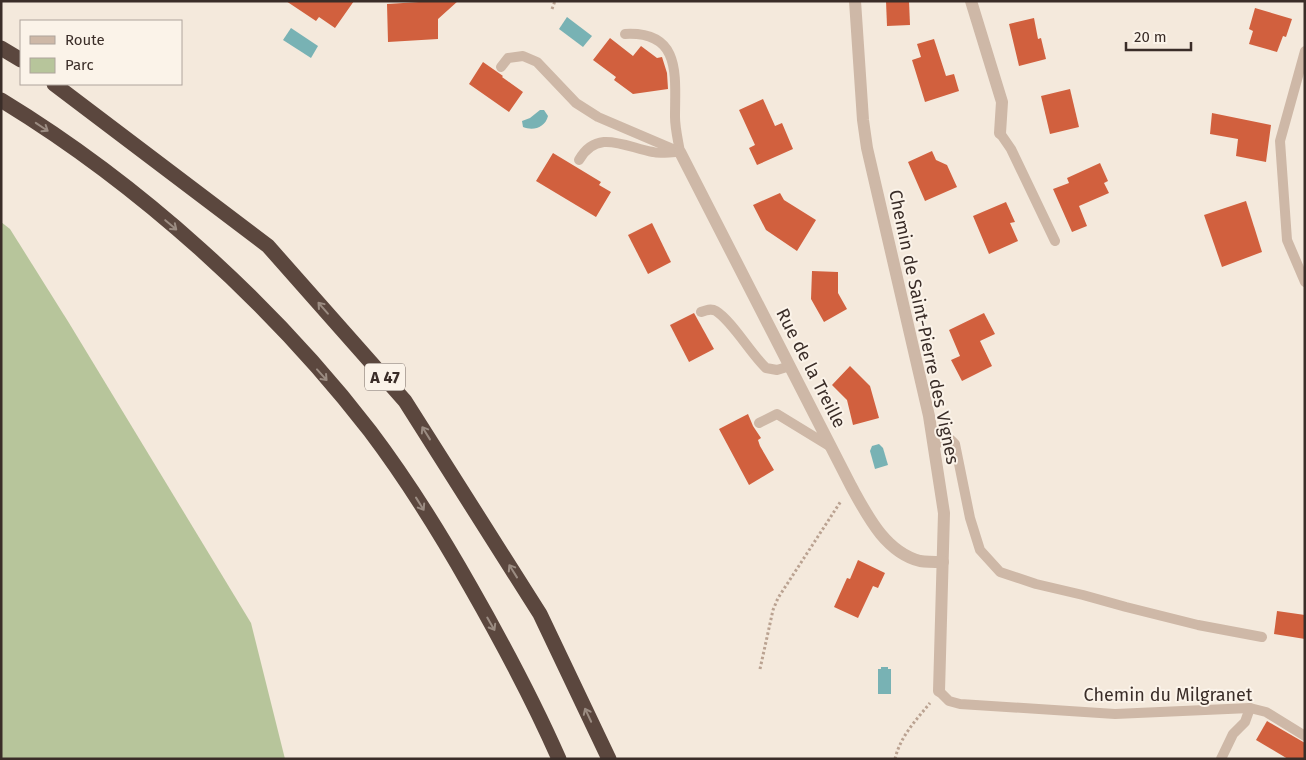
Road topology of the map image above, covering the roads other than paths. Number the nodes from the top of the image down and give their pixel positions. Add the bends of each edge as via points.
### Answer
1 (855, 1) edge
2 (971, 1) edge
3 (625, 34) dead end
4 (1, 48) edge
5 (1305, 51) edge
6 (20, 59) edge
7 (501, 67) dead end
8 (55, 85) edge
9 (1, 100) edge
10 (1000, 133) joint
11 (680, 152) junction
12 (579, 160) dead end
13 (1055, 241) dead end
14 (1305, 282) edge
15 (701, 312) dead end
16 (790, 366) junction
17 (759, 423) dead end
18 (934, 444) junction
19 (832, 447) junction
20 (944, 562) junction
21 (1262, 637) dead end
22 (939, 691) joint
23 (1250, 708) junction
24 (1305, 736) edge
25 (559, 759) edge
26 (608, 759) edge
27 (1221, 759) edge

1 - 18 street, Chemin de Saint-Pierre des Vignes via 867,148
2 - 10 street via 1002,102
3 - 11 lane via 639,33 655,39 668,50 676,76 675,118
4 - 6 highway
5 - 14 lane via 1280,141 1286,240
7 - 11 lane via 508,58 523,56 537,62 576,103 598,117
26 -> 8 highway, A 47 via 540,614 405,401 268,246
9 -> 25 highway, A 47 via 82,154 202,251 242,287 335,389 376,439 450,551 503,644
10 - 13 lane
11 - 12 lane via 654,153 614,142 596,143 584,151
11 - 16 street, Rue de la Treille
15 - 16 lane via 715,310 766,368 776,370
16 - 19 street, Rue de la Treille
17 - 19 lane via 777,414
18 - 20 street, Chemin de Saint-Pierre des Vignes via 944,514
18 - 21 lane via 951,440 955,444 980,550 1000,572 1198,625
19 - 20 street, Rue de la Treille via 880,534 897,550 920,560
20 - 22 street, Chemin de Saint-Pierre des Vignes
22 - 23 lane, Chemin du Milgranet via 948,702 960,704 1115,714
23 - 24 lane, Chemin du Milgranet via 1266,712
23 - 27 lane via 1245,722 1233,734

